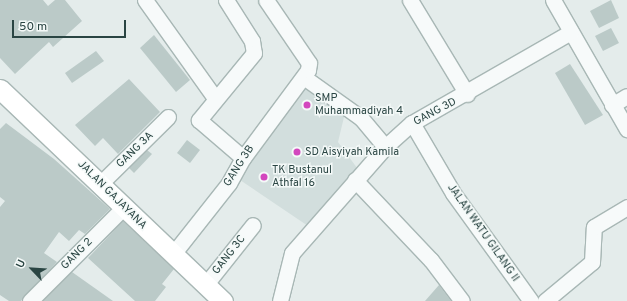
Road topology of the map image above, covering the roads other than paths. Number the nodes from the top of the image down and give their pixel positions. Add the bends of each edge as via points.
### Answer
1 (145, 0) edge
2 (226, 0) edge
3 (266, 0) edge
4 (410, 0) edge
5 (553, 0) edge
6 (571, 32) junction
7 (305, 78) junction
8 (0, 89) edge
9 (467, 94) junction
10 (627, 96) edge
11 (215, 98) junction
12 (612, 105) junction
13 (168, 117) dead end
14 (412, 123) junction
15 (627, 129) edge
16 (385, 147) junction
17 (243, 158) junction
18 (355, 180) junction
19 (101, 182) junction
20 (124, 207) junction
21 (627, 207) edge
22 (253, 225) dead end
23 (173, 254) junction
24 (206, 284) junction
25 (30, 301) edge
26 (224, 301) edge
27 (280, 301) edge
28 (462, 301) edge
29 (531, 301) edge
30 (545, 301) edge

1 - 11 street
2 - 11 street via 252,41 254,53
3 - 7 street via 309,63
4 - 9 street
5 - 6 street
6 - 9 street, GANG 3D
6 - 12 street
7 - 16 street via 361,118
7 - 17 street, GANG 3B
8 - 19 main road, JALAN GAJAYANA
9 - 14 street, GANG 3D
10 - 12 street
11 - 17 street via 200,116 200,124
12 - 15 street
13 - 19 street, GANG 3A
14 - 16 street, GANG 3D
14 - 29 street, JALAN WATU GILANG II via 453,193
16 - 18 street, GANG 3D
17 - 23 street, GANG 3B via 229,183
18 - 27 street, GANG 3D via 292,253
18 - 28 street via 431,260
19 - 20 main road, JALAN GAJAYANA
20 - 23 main road, JALAN GAJAYANA
20 - 25 street, GANG 2
21 - 30 street via 594,227 592,262
22 - 24 street, GANG 3C
23 - 24 main road, JALAN GAJAYANA
24 - 26 main road, JALAN GAJAYANA

